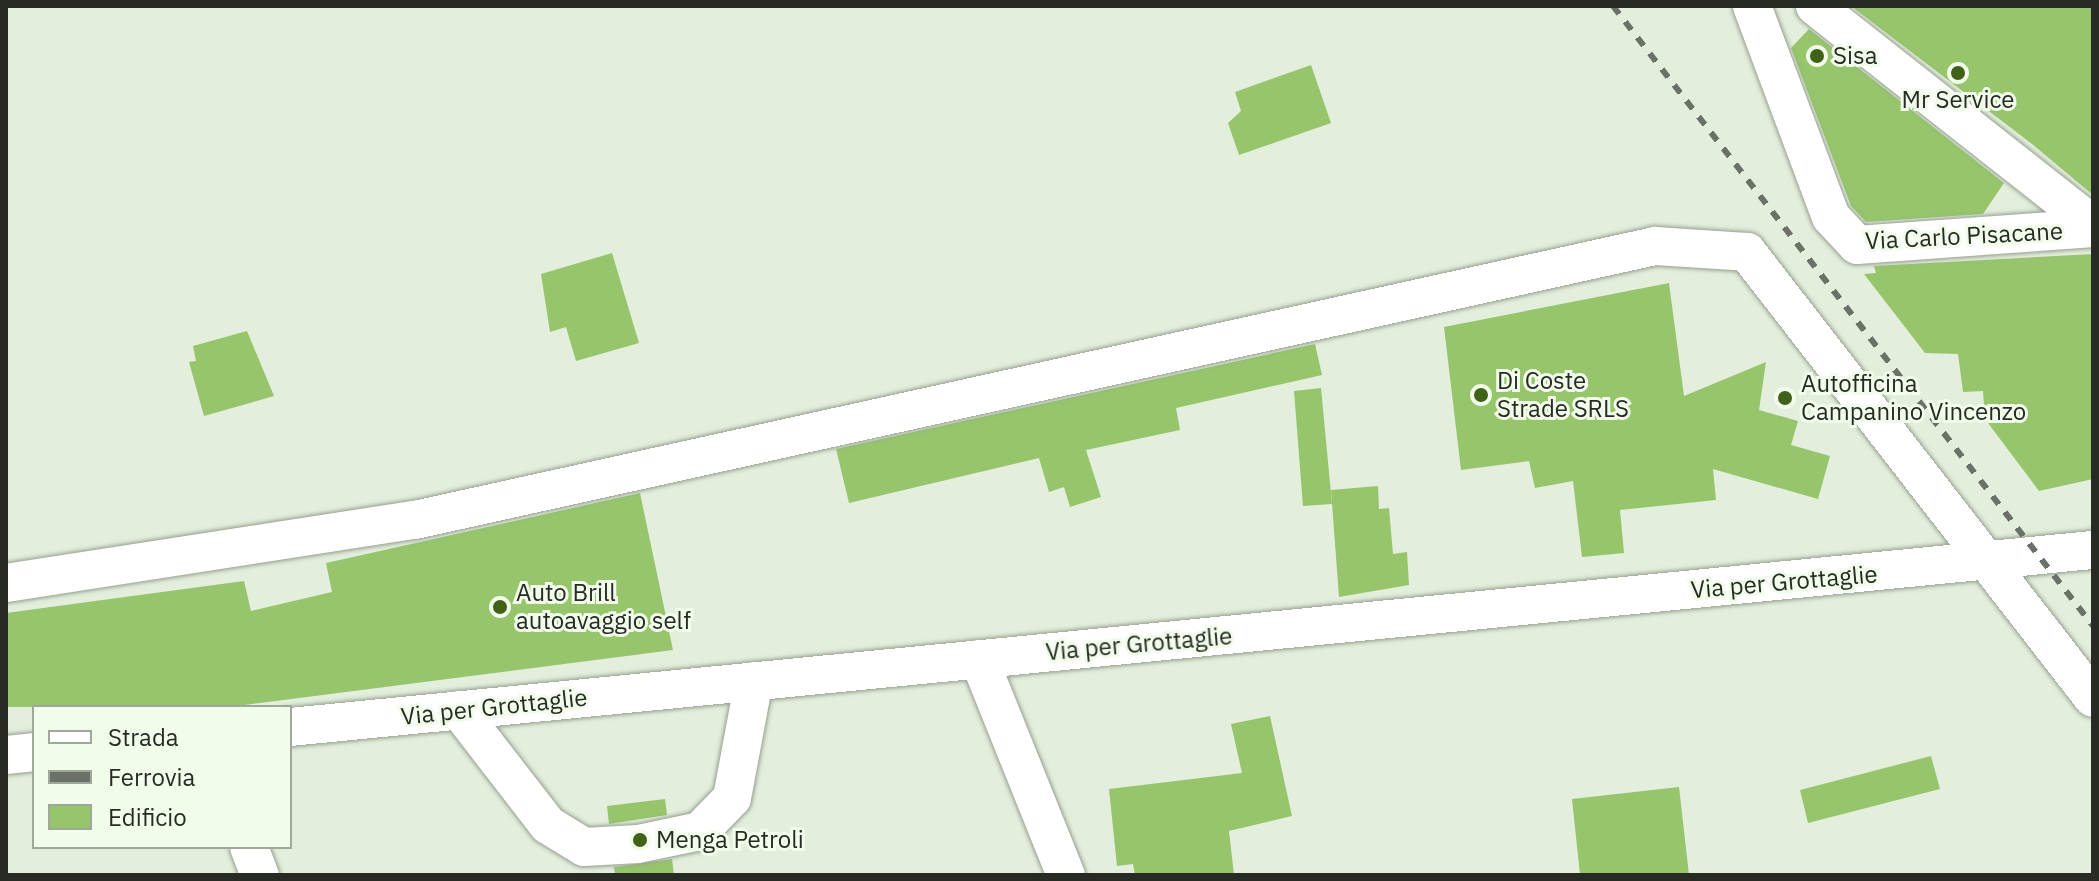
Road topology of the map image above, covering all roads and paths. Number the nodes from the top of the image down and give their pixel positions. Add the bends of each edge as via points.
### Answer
1 (1752, 6) edge
2 (1815, 6) edge
3 (2093, 226) edge
4 (2093, 550) edge
5 (1988, 563) junction
6 (6, 583) edge
7 (979, 659) junction
8 (754, 681) junction
9 (2093, 698) edge
10 (459, 710) junction
11 (292, 727) edge
12 (32, 752) edge
13 (6, 755) edge
14 (250, 849) edge
15 (260, 875) edge
16 (1066, 875) edge

1 - 3 street, Via Carlo Pisacane via 1831,217 1857,245
2 - 3 street
4 - 5 street, Via per Grottaglie
5 - 6 street via 1747,252 1655,246 415,520
5 - 7 street, Via per Grottaglie
5 - 9 street
7 - 8 street, Via per Grottaglie
7 - 16 street
8 - 10 street, Via per Grottaglie
8 - 10 street via 732,798 700,831 638,844 584,847 548,825
10 - 11 street, Via per Grottaglie
12 - 13 street
14 - 15 street

